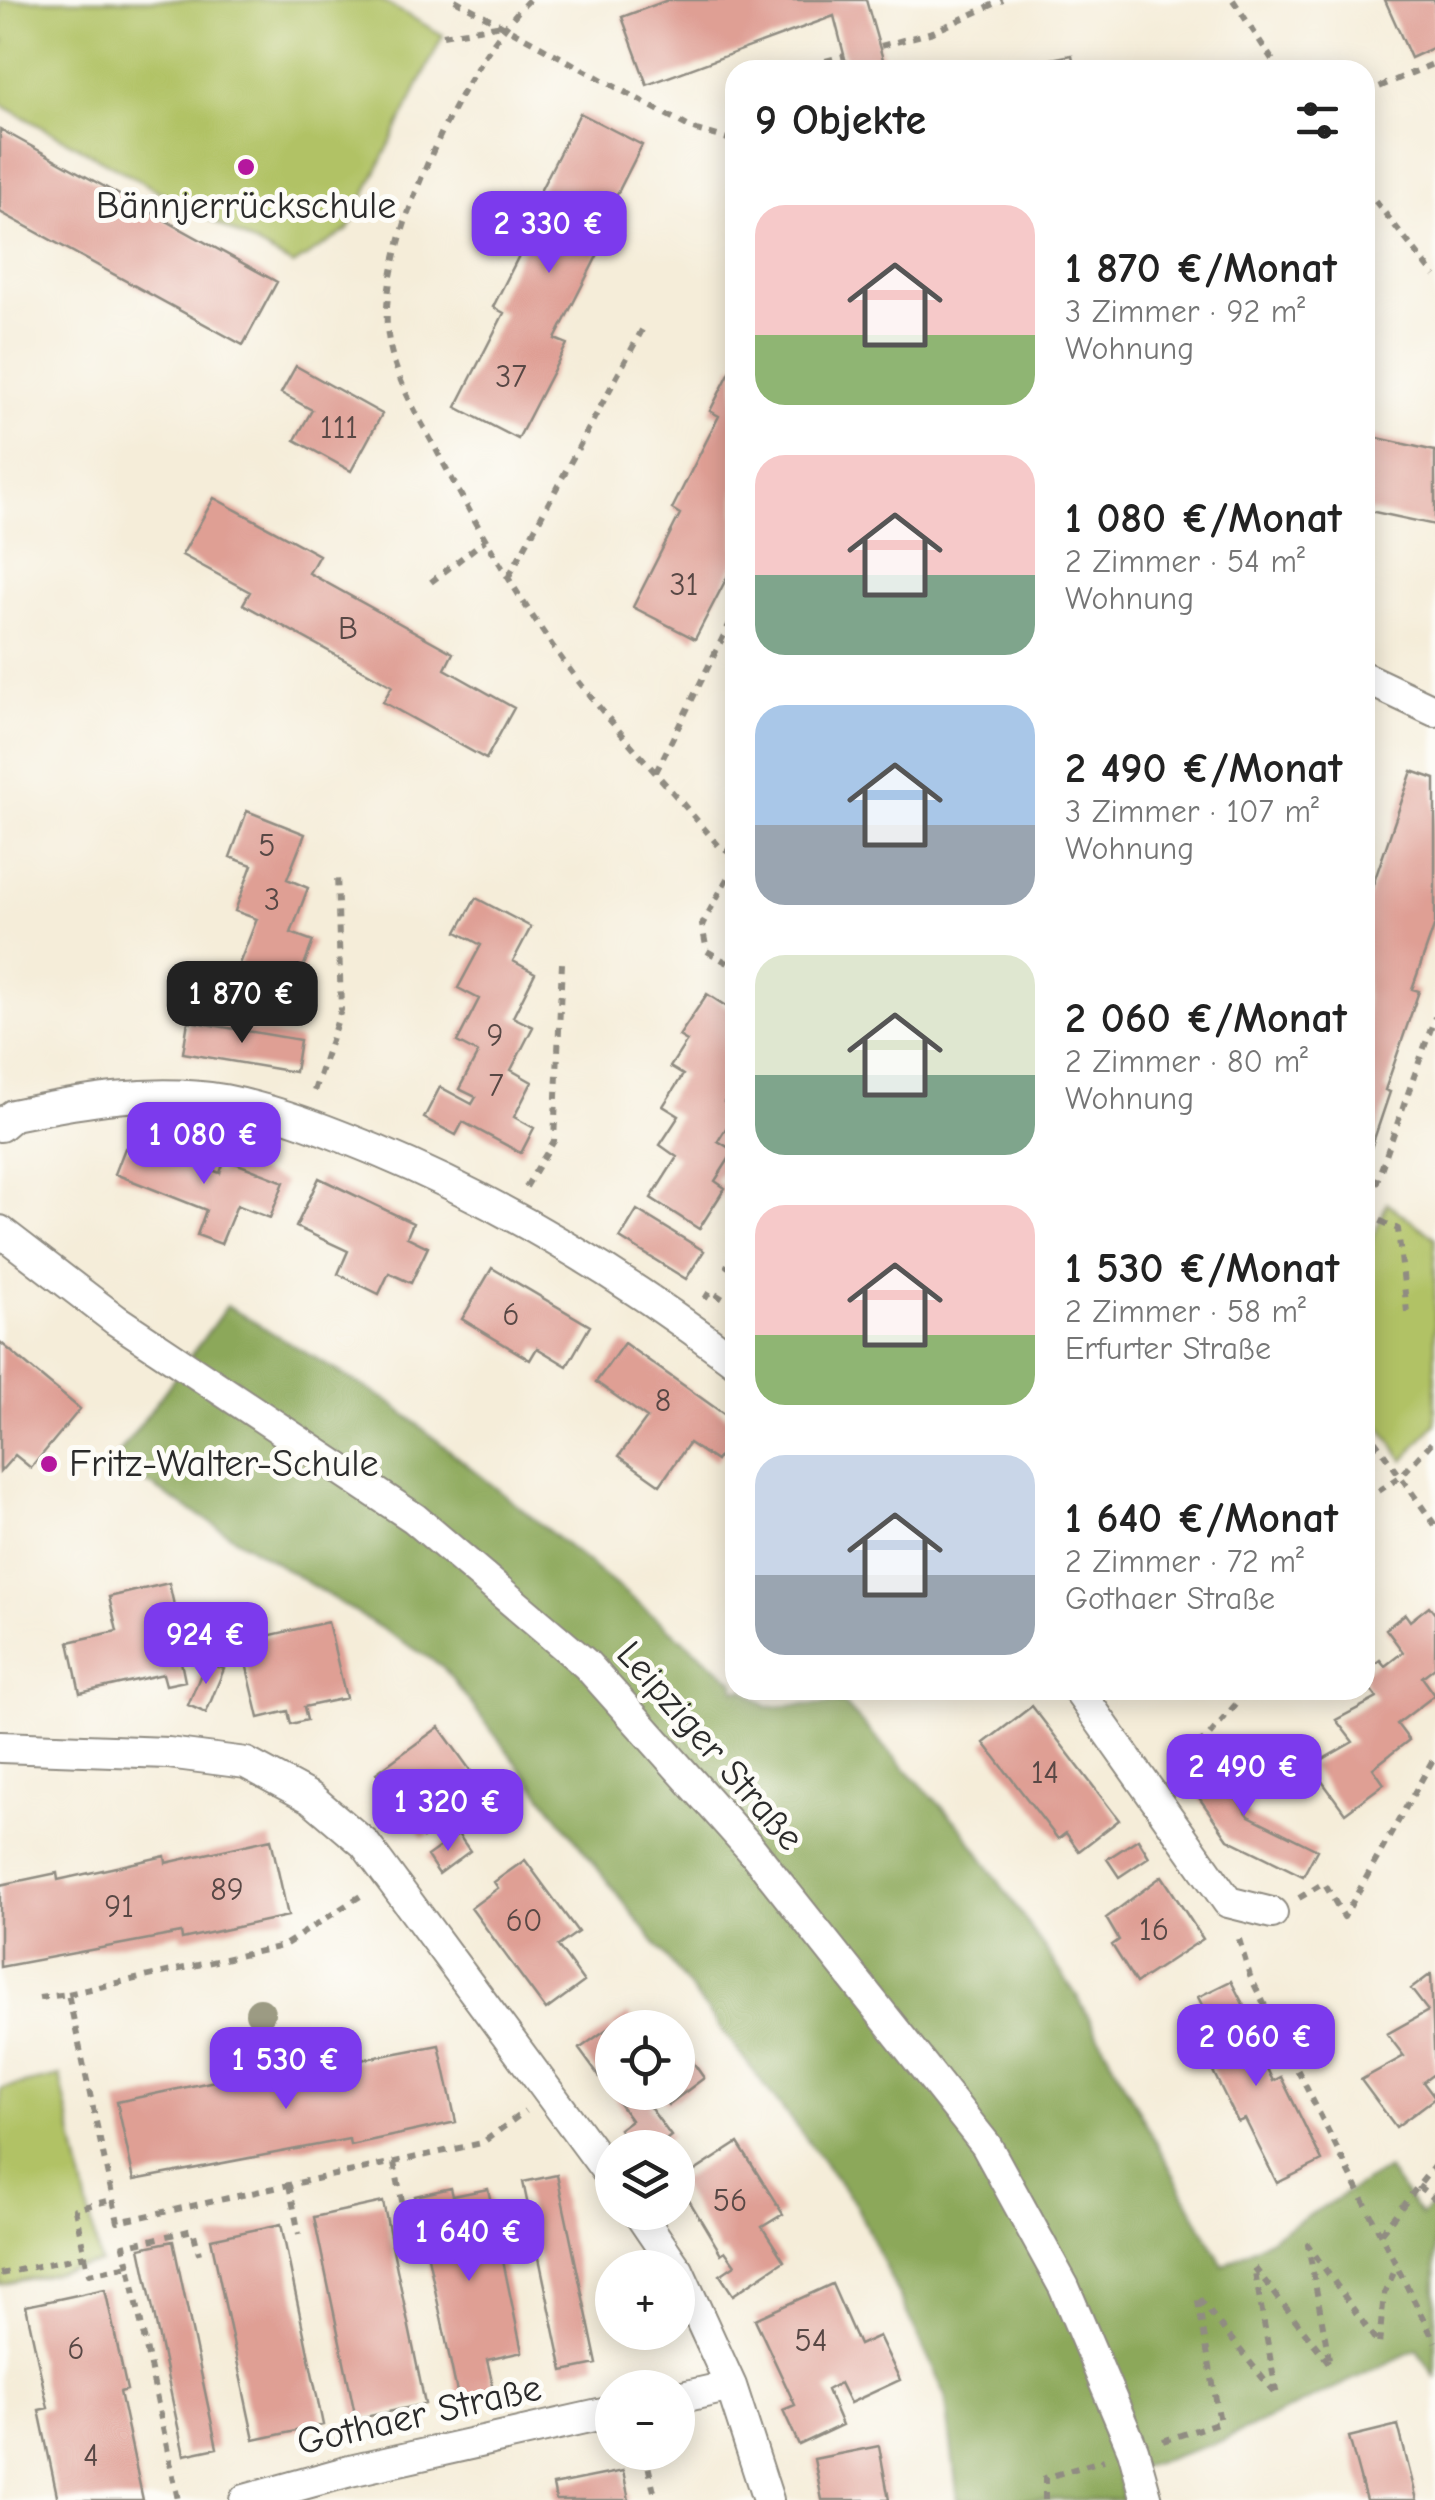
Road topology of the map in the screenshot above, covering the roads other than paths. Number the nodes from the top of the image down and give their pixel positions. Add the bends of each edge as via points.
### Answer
1 (1375, 683) edge
2 (1435, 711) edge
3 (0, 1126) edge
4 (0, 1231) edge
5 (725, 1352) edge
6 (1085, 1700) edge
7 (0, 1747) edge
8 (1272, 1913) dead end
9 (595, 2154) edge
10 (695, 2307) edge
11 (732, 2386) junction
12 (695, 2394) edge
13 (595, 2416) edge
14 (245, 2500) edge
15 (768, 2500) edge
16 (1147, 2500) edge

1 - 2 street
3 - 5 street via 13,1116 136,1094 222,1100 304,1121 542,1230
4 - 16 street, Leipziger Straße via 116,1320 414,1518 587,1664 751,1849 986,2145 1064,2288 1133,2450
6 - 8 street via 1228,1902
7 - 9 street via 168,1752 246,1764 312,1798 365,1844
10 - 11 street
11 - 12 street
11 - 15 street
13 - 14 street, Gothaer Straße

